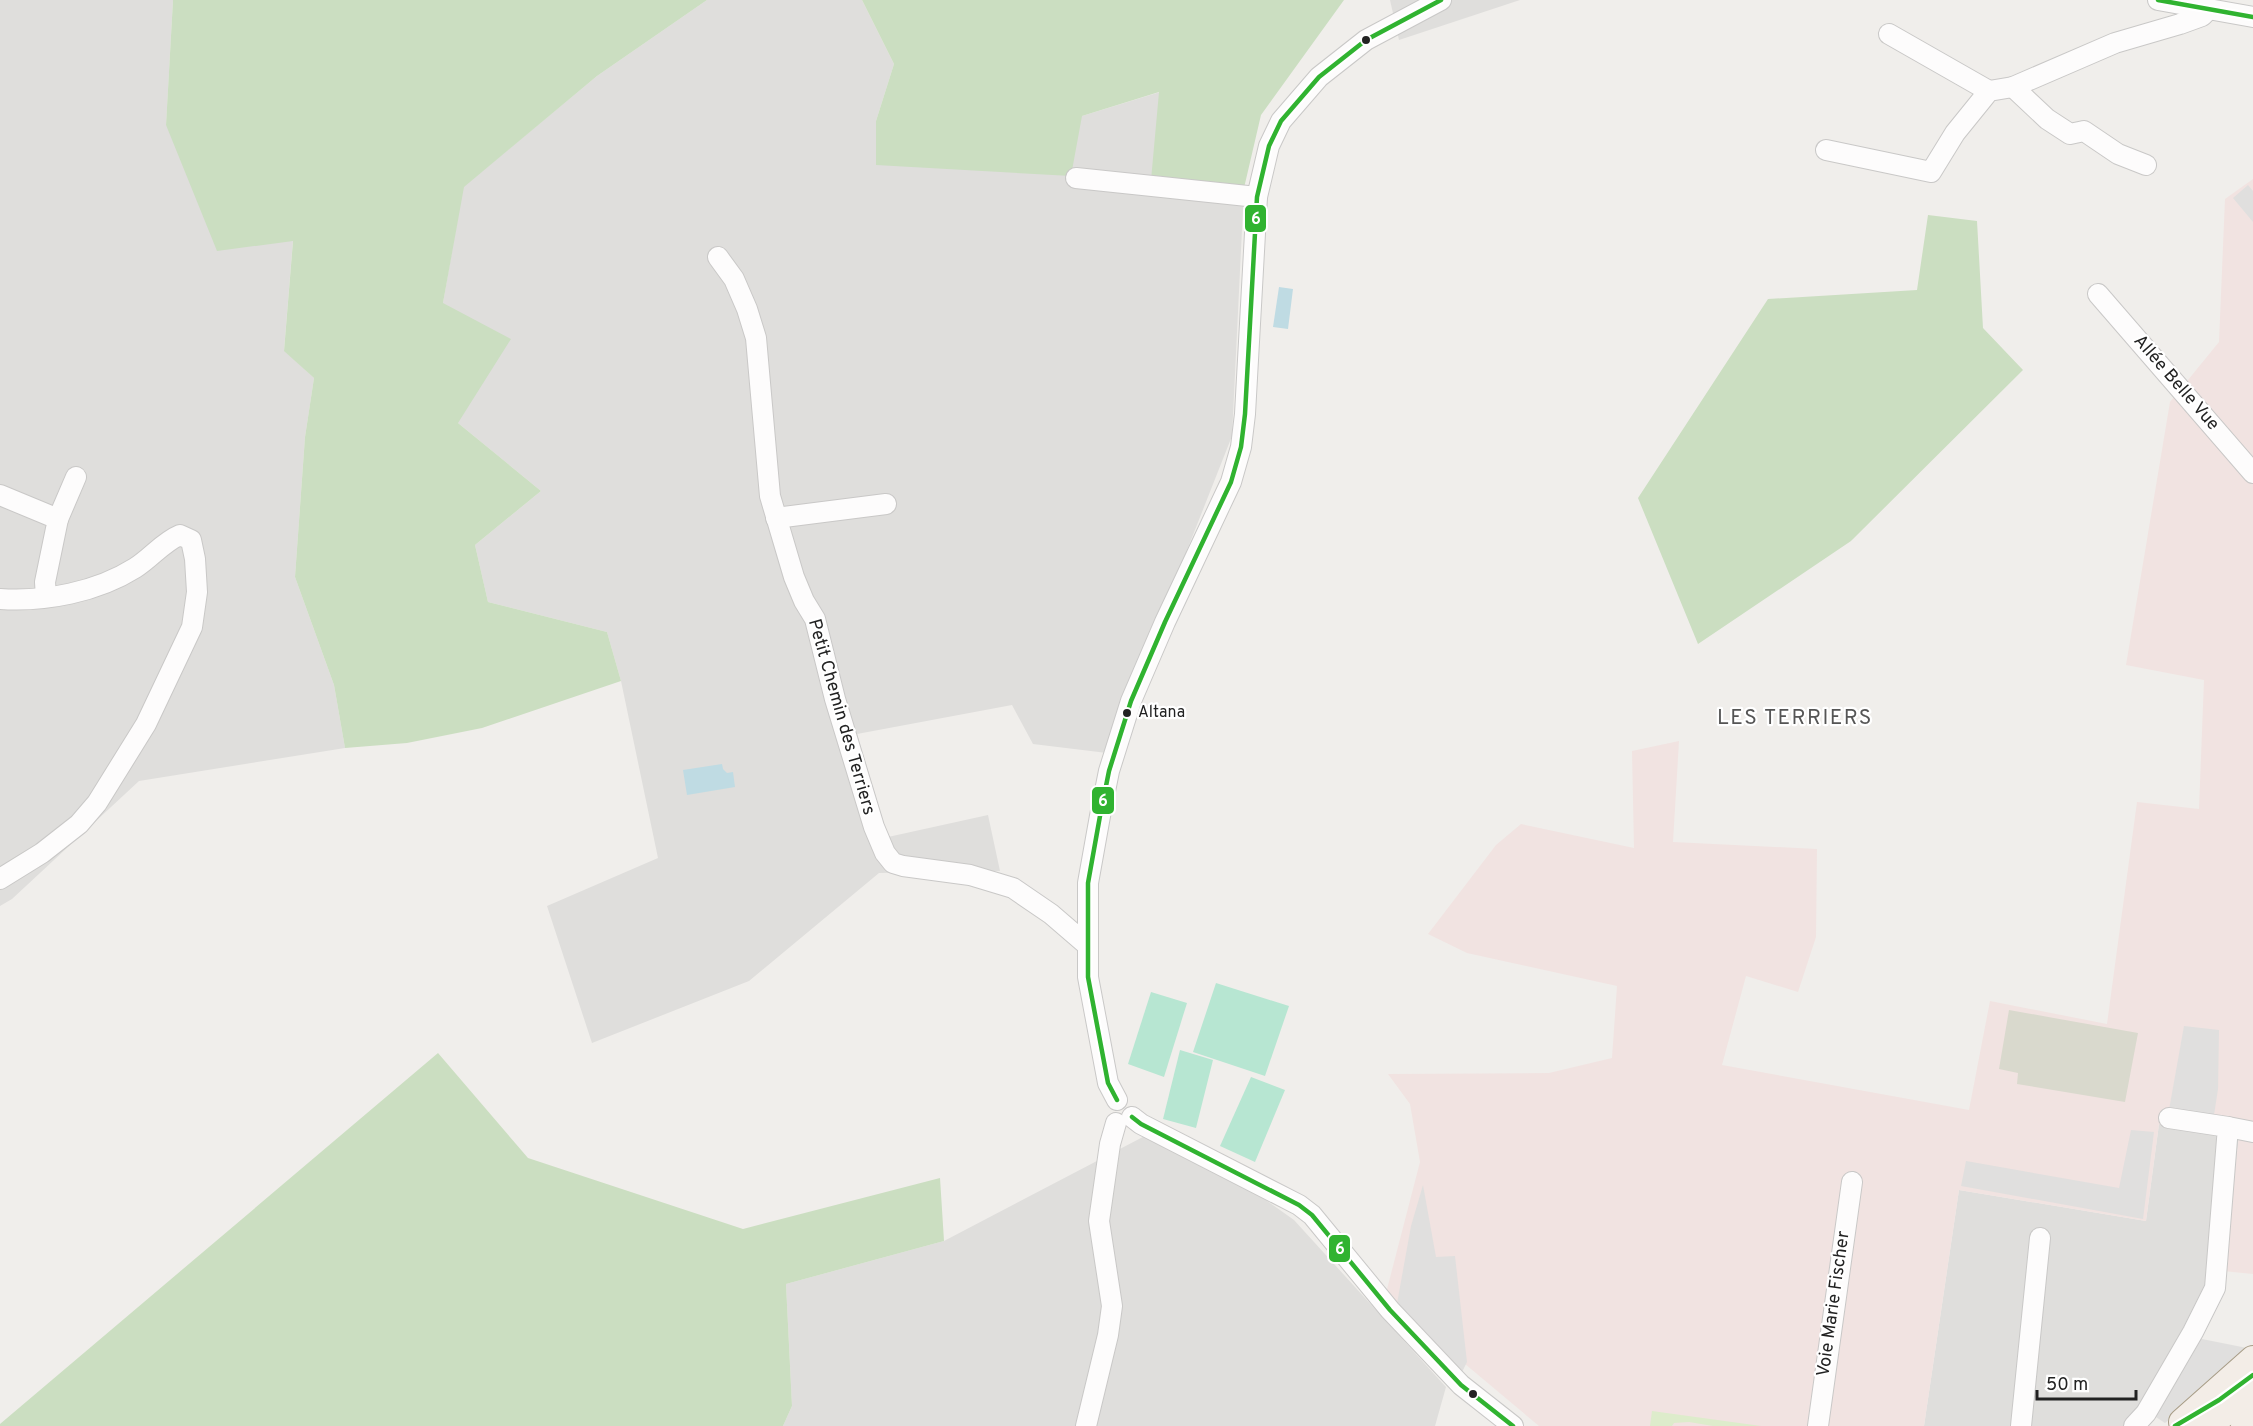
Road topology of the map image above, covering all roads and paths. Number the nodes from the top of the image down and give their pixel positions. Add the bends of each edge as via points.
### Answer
1 (1441, 0) edge
2 (2158, 0) edge
3 (2208, 10) junction
4 (2253, 17) edge
5 (1888, 34) dead end
6 (2013, 87) junction
7 (1989, 91) junction
8 (1826, 150) dead end
9 (2146, 165) dead end
10 (1076, 178) dead end
11 (1257, 196) junction
12 (718, 258) dead end
13 (2098, 294) dead end
14 (2253, 473) edge
15 (76, 477) dead end
16 (0, 495) edge
17 (886, 504) dead end
18 (776, 518) junction
19 (58, 519) junction
20 (46, 597) junction
21 (0, 598) edge
22 (0, 879) edge
23 (1087, 945) junction
24 (2169, 1118) dead end
25 (1124, 1120) junction
26 (2228, 1127) junction
27 (2253, 1132) edge
28 (1852, 1182) dead end
29 (2040, 1238) dead end
30 (2251, 1364) edge
31 (2253, 1393) edge
32 (2140, 1420) edge
33 (2253, 1421) edge
34 (2178, 1424) edge
35 (1086, 1426) edge
36 (1513, 1426) edge
37 (1818, 1426) edge
38 (2021, 1426) edge
39 (2207, 1426) edge
40 (2244, 1426) edge

1 - 11 street via 1366,40 1319,77 1281,121 1269,146
2 - 3 street
3 - 4 street
3 - 6 street via 2202,16 2115,43
5 - 7 street
6 - 7 street
6 - 9 street via 2070,134 2084,131 2118,154
7 - 8 street via 1955,133 1931,172
10 - 11 street
11 - 23 street via 1241,447 1231,482 1165,622 1117,741 1088,883
12 - 18 street, Petit Chemin des Terriers via 734,279 756,338 770,496
13 - 14 street, Allée Belle Vue
15 - 19 street
16 - 19 street
17 - 18 street
18 - 23 street, Petit Chemin des Terriers via 794,577 815,619 835,699 885,854 903,866 970,875 1012,888 1042,907
19 - 20 street via 45,582
20 - 21 street
20 - 22 street via 109,582 152,557 170,539 180,535 190,540 197,592 192,627 146,724 97,803 79,824
23 - 25 street via 1088,977 1108,1083 1118,1100 1109,1111 1111,1118
24 - 26 street
25 - 35 street via 1110,1144 1099,1221 1112,1306
25 - 36 street via 1306,1210 1390,1310 1461,1385
26 - 27 street
26 - 32 street via 2215,1288
28 - 37 street, Voie Marie Fischer
29 - 38 street
30 - 34 main road via 2219,1400
31 - 39 main road
33 - 40 main road

